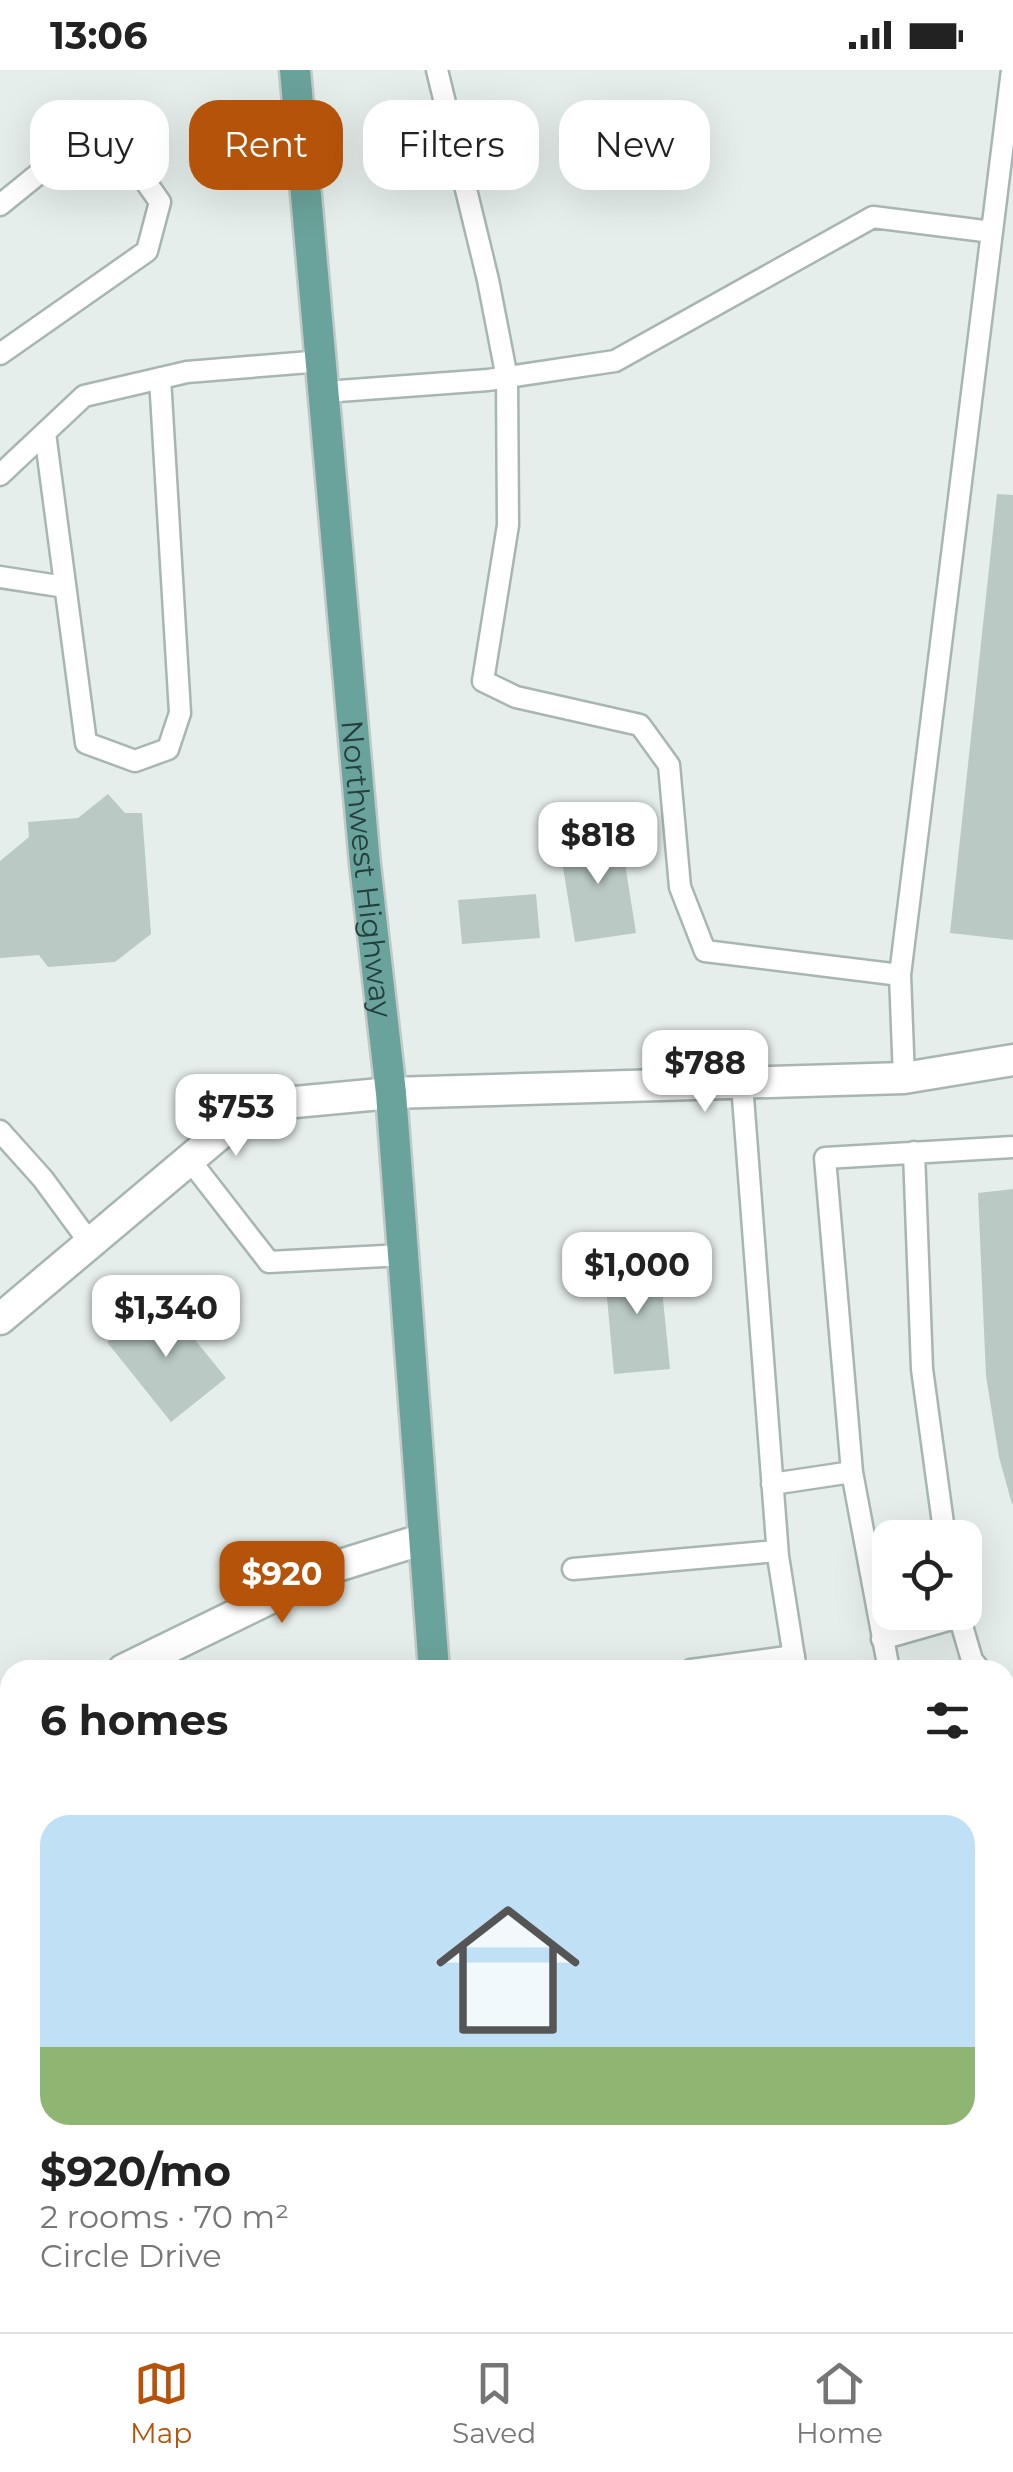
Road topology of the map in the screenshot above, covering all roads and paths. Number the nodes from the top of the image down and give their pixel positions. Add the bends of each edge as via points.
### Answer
1 (295, 70) edge
2 (437, 70) edge
3 (1012, 70) edge
4 (0, 205) edge
5 (992, 232) junction
6 (0, 354) edge
7 (322, 361) junction
8 (160, 378) junction
9 (508, 378) junction
10 (325, 392) junction
11 (45, 433) junction
12 (0, 474) edge
13 (0, 577) edge
14 (66, 588) junction
15 (900, 975) junction
16 (1013, 1060) edge
17 (904, 1078) junction
18 (742, 1084) junction
19 (391, 1093) junction
20 (0, 1131) edge
21 (1013, 1147) edge
22 (914, 1152) junction
23 (190, 1160) junction
24 (90, 1242) junction
25 (403, 1255) junction
26 (0, 1319) edge
27 (852, 1472) junction
28 (772, 1484) junction
29 (943, 1520) edge
30 (424, 1539) junction
31 (778, 1551) junction
32 (574, 1569) dead end
33 (910, 1630) edge
34 (963, 1630) edge
35 (882, 1639) junction
36 (143, 1660) edge
37 (433, 1660) edge
38 (795, 1660) edge
39 (887, 1660) edge
40 (972, 1660) edge

1 - 7 main road, Northwest Highway
2 - 9 lane
3 - 5 lane
4 - 6 lane via 84,137 122,148 160,202 147,251
5 - 9 lane via 873,218 615,360
5 - 15 lane
7 - 8 lane
7 - 10 main road, Northwest Highway
8 - 11 lane via 84,396
8 - 14 lane via 180,712 168,748 135,761 86,743
9 - 10 lane
9 - 15 lane via 508,524 483,680 516,697 640,725 669,764 680,887 705,951
10 - 19 main road, Northwest Highway via 364,864
11 - 12 lane
11 - 14 lane
13 - 14 lane
15 - 17 lane
16 - 17 street
17 - 18 street
18 - 19 street
18 - 28 lane
19 - 23 street via 263,1105
19 - 25 main road, Northwest Highway
20 - 24 lane
21 - 22 lane
22 - 27 lane via 825,1158
22 - 29 lane via 922,1369
23 - 24 street
23 - 25 lane via 269,1262
24 - 26 street
25 - 30 main road, Northwest Highway
27 - 28 lane
27 - 35 lane
28 - 31 lane
30 - 36 street via 334,1567
30 - 37 main road, Northwest Highway
31 - 32 lane
31 - 38 lane
33 - 35 lane
34 - 40 lane
35 - 39 lane

